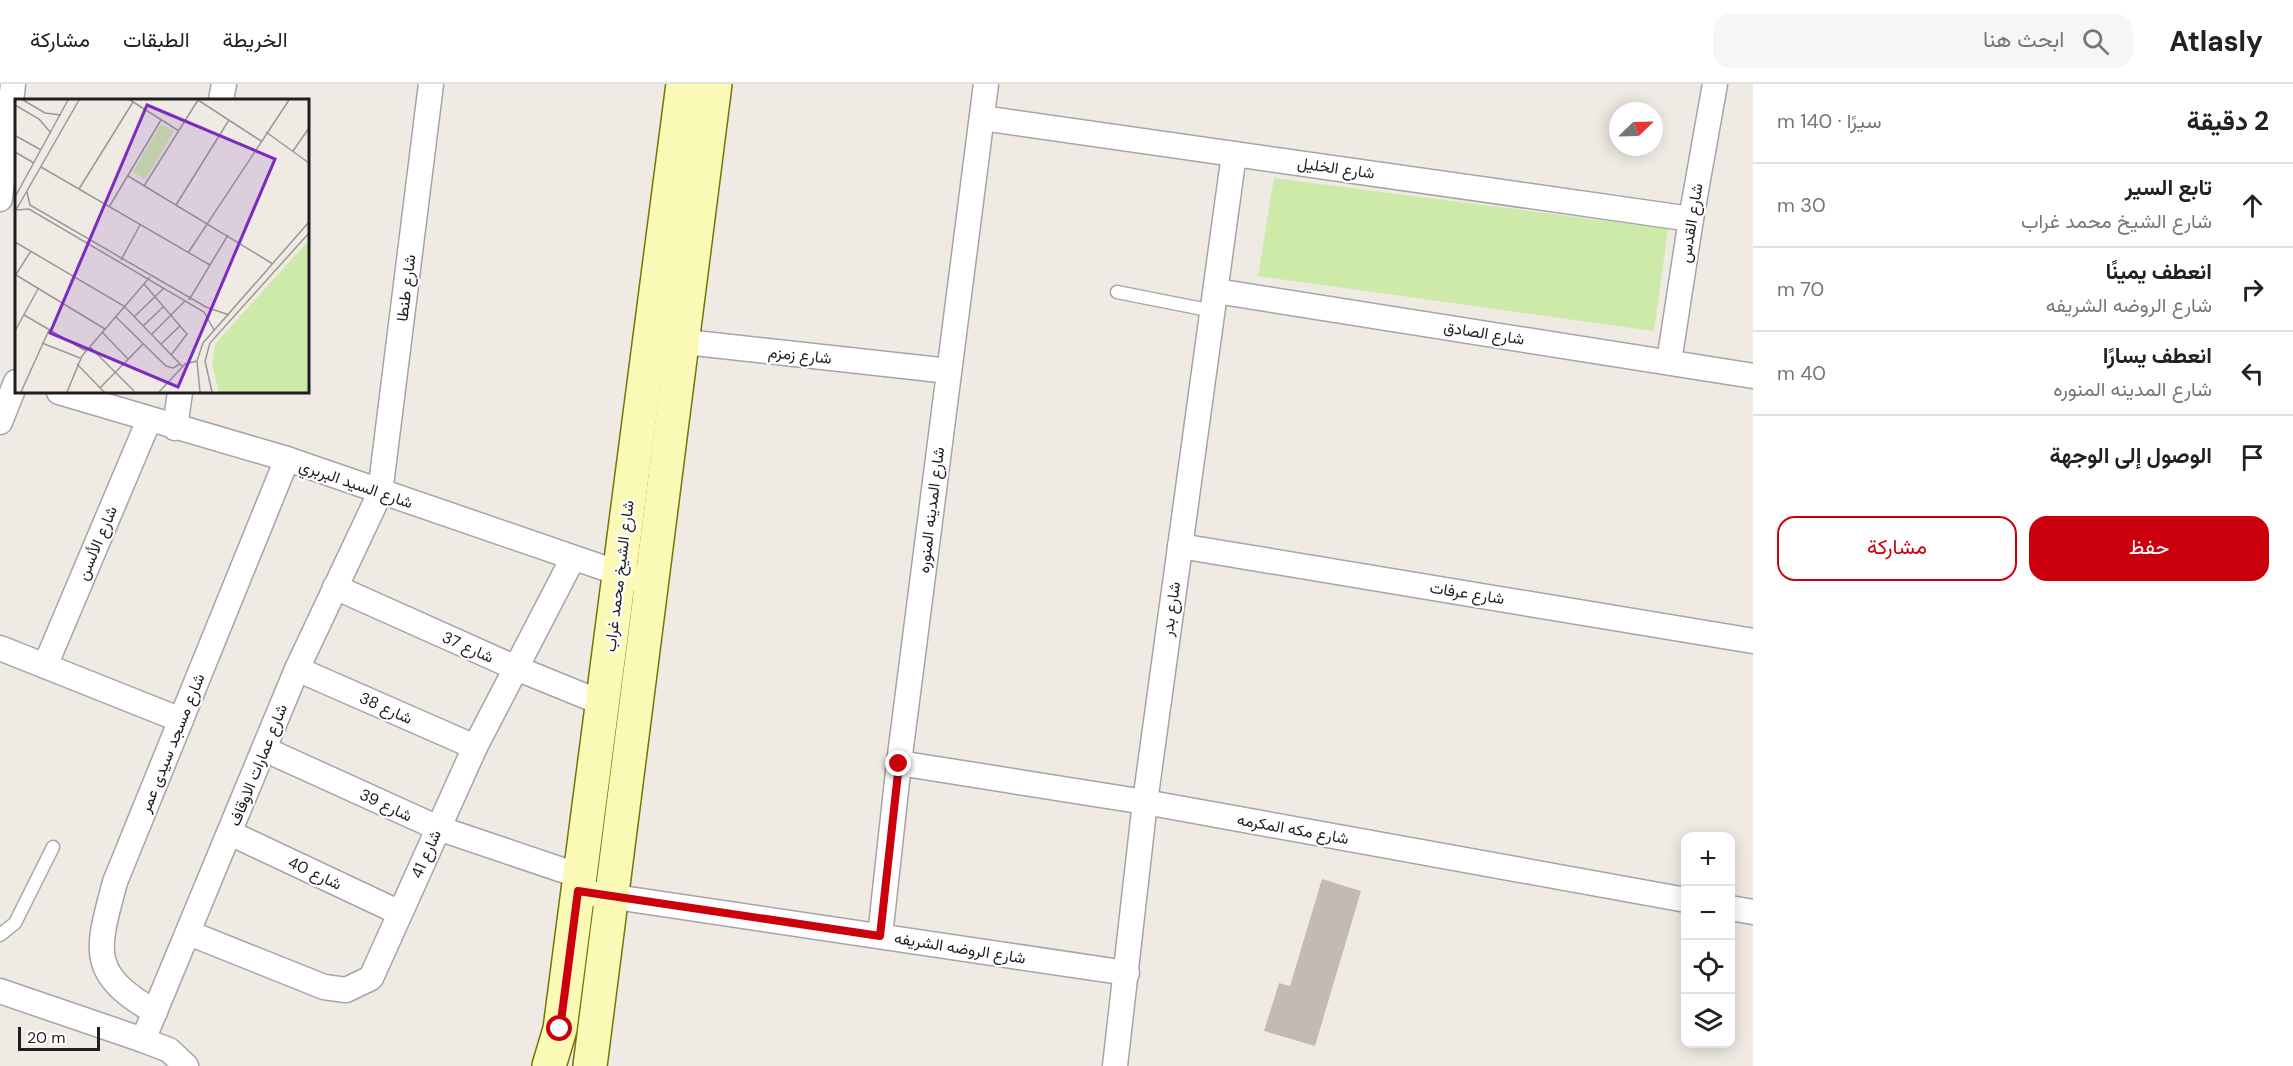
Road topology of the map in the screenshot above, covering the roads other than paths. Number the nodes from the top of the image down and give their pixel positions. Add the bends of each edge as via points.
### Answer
1 (13, 84) edge
2 (224, 84) edge
3 (431, 84) edge
4 (683, 84) edge
5 (716, 84) edge
6 (986, 84) edge
7 (1715, 84) edge
8 (221, 99) edge
9 (982, 118) junction
10 (1234, 154) junction
11 (0, 200) edge
12 (1690, 219) junction
13 (1117, 292) dead end
14 (1214, 301) junction
15 (650, 338) junction
16 (683, 342) junction
17 (1669, 362) junction
18 (949, 371) junction
19 (0, 373) edge
20 (1753, 376) edge
21 (15, 380) edge
22 (15, 383) edge
23 (62, 393) edge
24 (180, 393) edge
25 (149, 420) junction
26 (0, 422) edge
27 (175, 428) junction
28 (287, 459) junction
29 (380, 493) junction
30 (1180, 546) junction
31 (573, 558) junction
32 (620, 574) junction
33 (651, 585) junction
34 (335, 587) junction
35 (1753, 641) edge
36 (0, 648) edge
37 (45, 666) junction
38 (516, 668) junction
39 (297, 669) junction
40 (602, 703) junction
41 (181, 720) junction
42 (475, 747) junction
43 (264, 749) junction
44 (899, 764) junction
45 (1145, 802) junction
46 (438, 828) junction
47 (230, 833) junction
48 (53, 847) dead end
49 (579, 884) junction
50 (610, 896) junction
51 (1681, 899) edge
52 (1735, 909) edge
53 (1753, 912) edge
54 (400, 913) junction
55 (189, 933) junction
56 (0, 935) edge
57 (880, 936) junction
58 (1127, 973) junction
59 (0, 992) edge
60 (155, 1012) junction
61 (143, 1040) junction
62 (186, 1066) edge
63 (549, 1066) edge
64 (590, 1066) edge
65 (1115, 1066) edge

1 - 11 street
2 - 8 street
3 - 29 street, شارع طنطا
4 - 15 main road, شارع الشيخ محمد غراب
5 - 16 main road, شارع الشيخ محمد غراب
6 - 9 street, شارع المدينه المنوره
7 - 12 street, شارع القدس
9 - 10 street, شارع الخليل
9 - 18 street, شارع المدينه المنوره
10 - 12 street, شارع الخليل
10 - 14 street, شارع بدر
12 - 17 street, شارع القدس
13 - 14 lane
14 - 17 street, شارع الصادق
14 - 30 street, شارع بدر
15 - 16 street, شارع زمزم
15 - 32 main road, شارع الشيخ محمد غراب
16 - 18 street, شارع زمزم
16 - 33 main road, شارع الشيخ محمد غراب
17 - 20 street, شارع الصادق
18 - 44 street, شارع المدينه المنوره
19 - 21 street
22 - 26 street
23 - 25 street, شارع السيد البربري
24 - 27 street
25 - 27 street, شارع السيد البربري
25 - 37 street, شارع الألسن
27 - 28 street, شارع السيد البربري
28 - 29 street, شارع السيد البربري
28 - 41 street, شارع مسجد سيدى عمر
29 - 31 street, شارع السيد البربري
29 - 34 street, شارع عمارات الاوقاف
30 - 35 street, شارع عرفات
30 - 45 street, شارع بدر
31 - 32 street, شارع السيد البربري
31 - 38 street, شارع 41
32 - 33 street, شارع السيد البربري
32 - 40 main road, شارع الشيخ محمد غراب
33 - 50 main road, شارع الشيخ محمد غراب
34 - 38 street, شارع 37
34 - 39 street, شارع عمارات الاوقاف
36 - 37 street
37 - 41 street
38 - 40 street, شارع 37
38 - 42 street, شارع 41
39 - 42 street, شارع 38
39 - 43 street, شارع عمارات الاوقاف
40 - 49 main road, شارع الشيخ محمد غراب
41 - 60 street, شارع مسجد سيدى عمر via 115,882 103,928 101,953 109,977 132,999
42 - 46 street, شارع 41
43 - 46 street, شارع 39
43 - 47 street, شارع عمارات الاوقاف
44 - 45 street, شارع مكه المكرمه
44 - 57 street, شارع المدينه المنوره
45 - 51 street, شارع مكه المكرمه
45 - 58 street, شارع بدر
46 - 49 street, شارع 39
46 - 54 street, شارع 41
47 - 54 street, شارع 40
47 - 55 street, شارع عمارات الاوقاف
48 - 56 lane via 15,923
49 - 50 street, شارع الروضه الشريفه
49 - 63 main road, شارع الشيخ محمد غراب via 560,1029
50 - 57 street, شارع الروضه الشريفه
50 - 64 main road, شارع الشيخ محمد غراب
52 - 53 street
54 - 55 street, شارع 41 via 371,978 346,990 324,987
55 - 60 street, شارع عمارات الاوقاف
57 - 58 street, شارع الروضه الشريفه
58 - 65 street, شارع بدر
59 - 61 street
60 - 61 street, شارع عمارات الاوقاف
61 - 62 street via 169,1050

